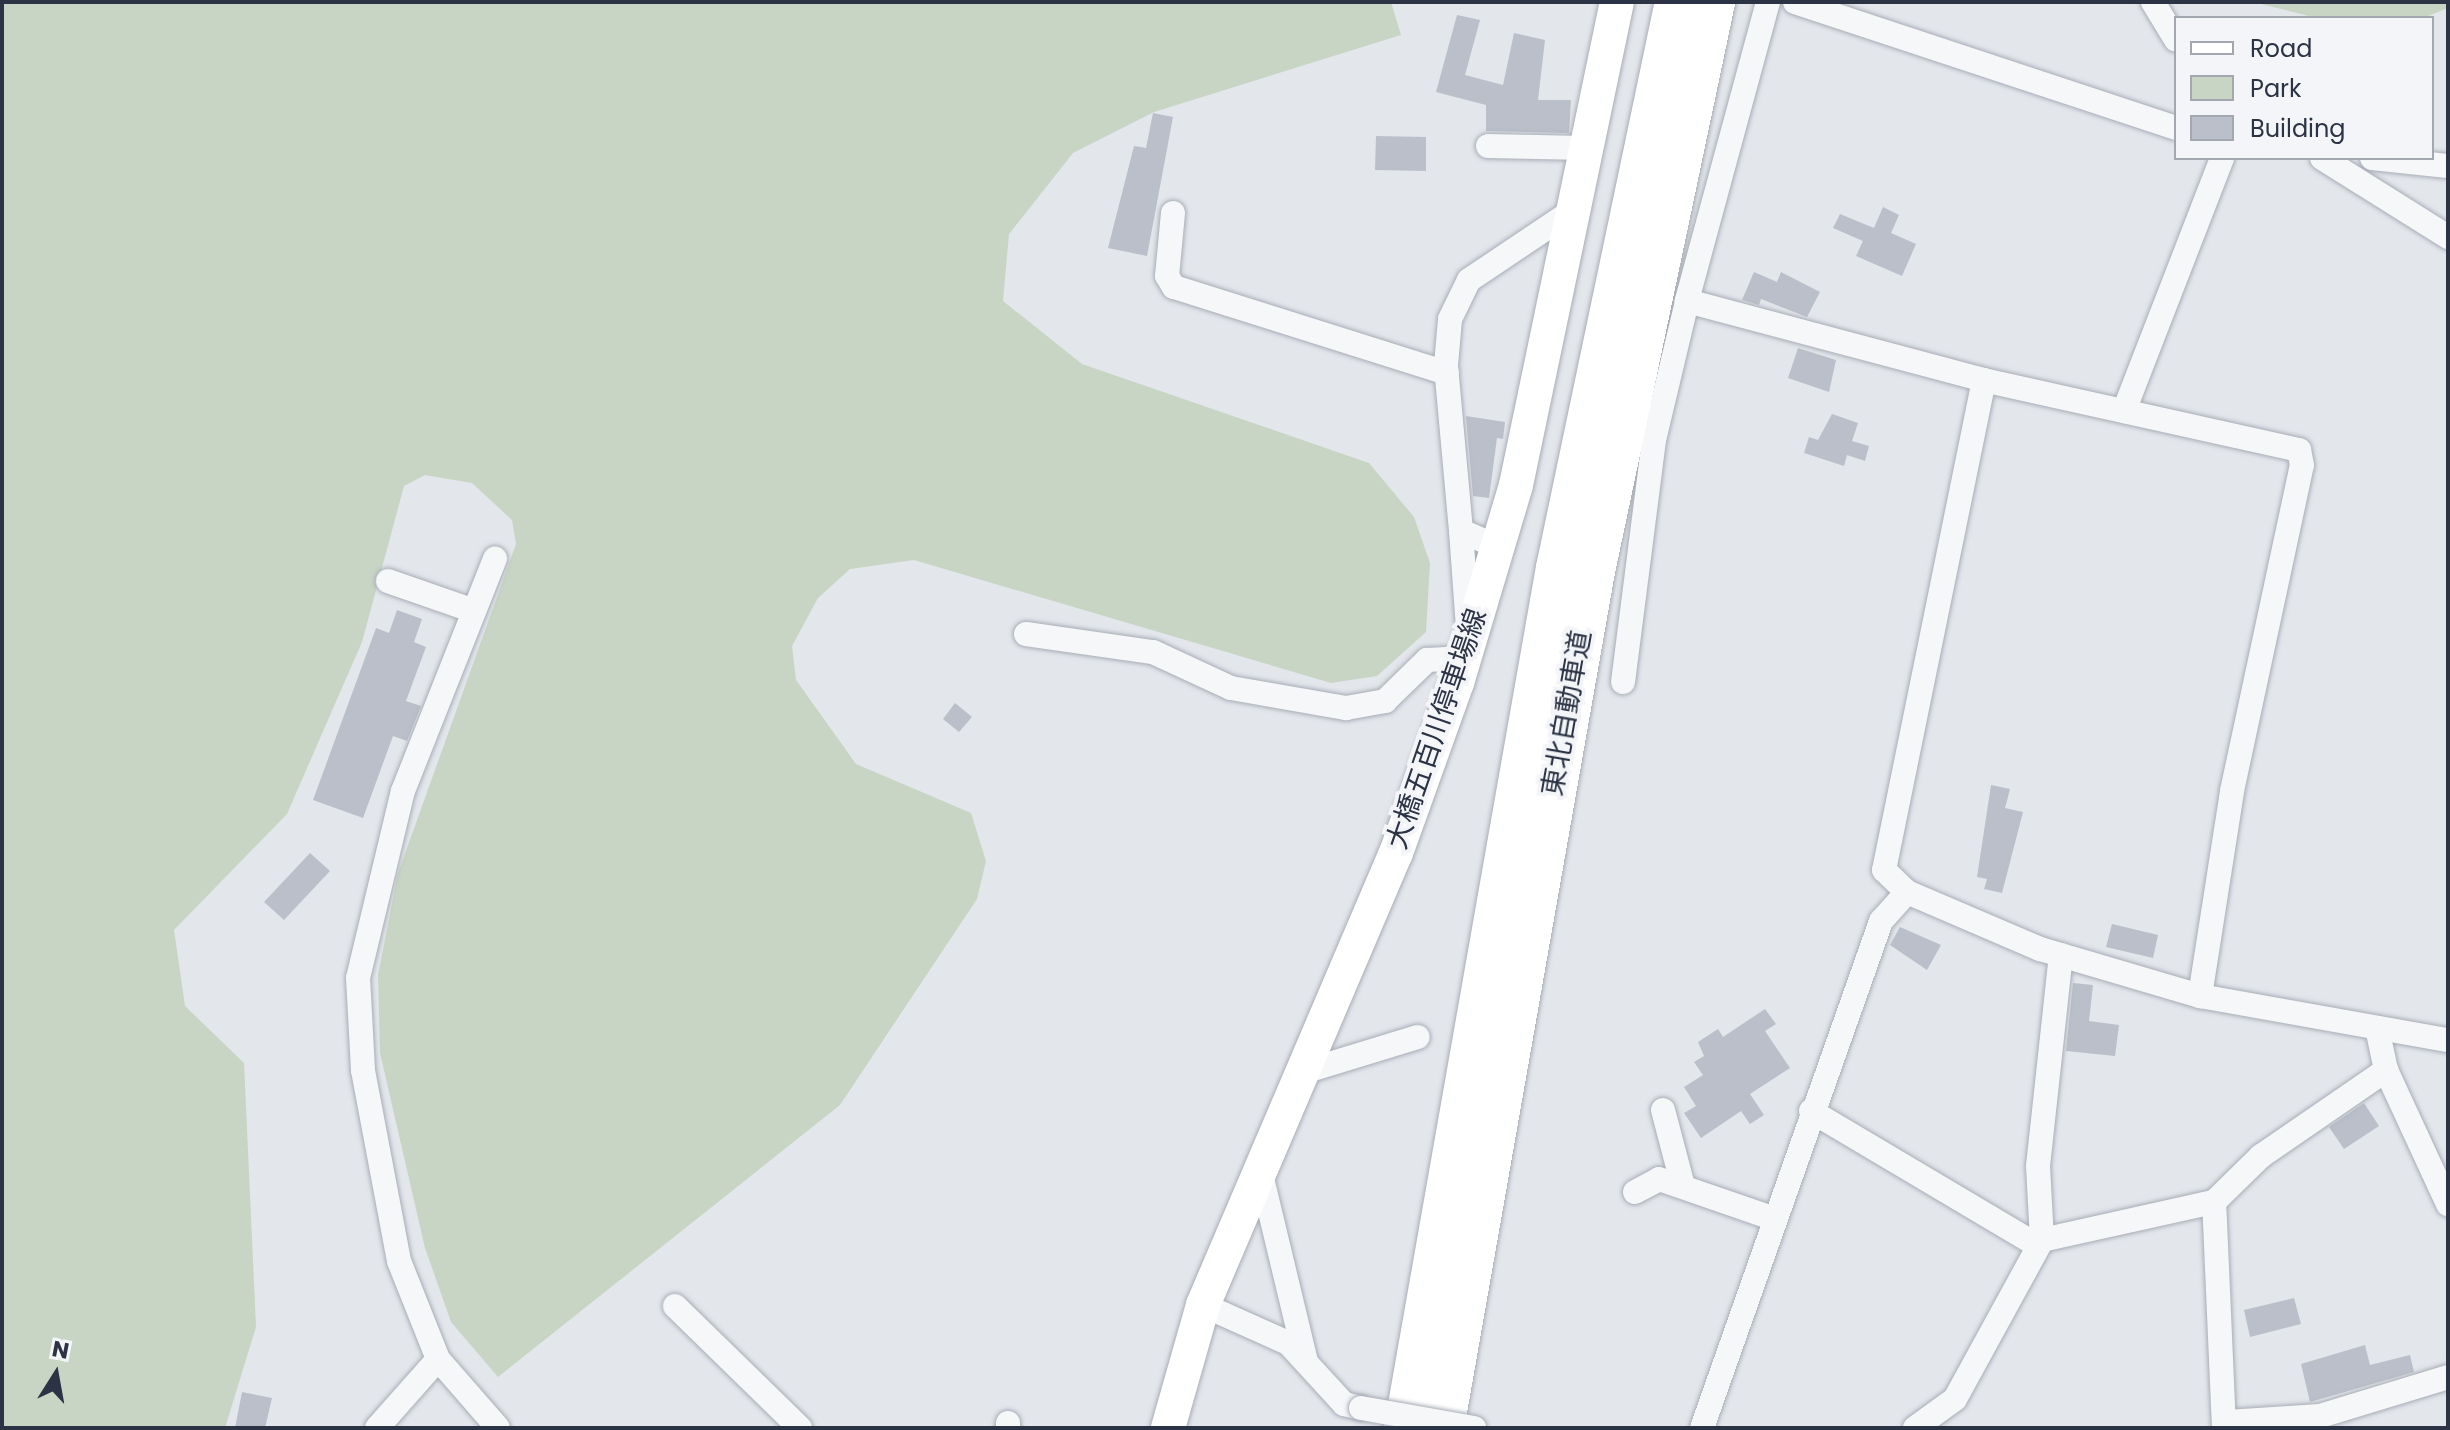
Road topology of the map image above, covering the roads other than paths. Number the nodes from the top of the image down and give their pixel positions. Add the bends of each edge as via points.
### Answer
1 (1617, 2) edge
2 (1677, 2) edge
3 (1713, 2) edge
4 (1768, 2) edge
5 (1795, 2) edge
6 (2153, 2) edge
7 (2174, 37) edge
8 (2174, 127) edge
9 (1488, 146) dead end
10 (1586, 148) junction
11 (2221, 160) edge
12 (2325, 160) edge
13 (2391, 160) edge
14 (2448, 166) edge
15 (1572, 211) junction
16 (1173, 213) dead end
17 (2448, 237) edge
18 (1687, 301) junction
19 (1447, 373) junction
20 (1984, 380) junction
21 (2124, 411) junction
22 (1461, 531) junction
23 (1498, 547) junction
24 (495, 559) dead end
25 (388, 581) dead end
26 (474, 611) junction
27 (1026, 634) dead end
28 (1467, 650) junction
29 (1623, 682) dead end
30 (1907, 892) junction
31 (2061, 955) junction
32 (2200, 996) junction
33 (2377, 1028) junction
34 (1418, 1037) dead end
35 (2448, 1040) edge
36 (2386, 1070) junction
37 (1300, 1073) junction
38 (1663, 1110) dead end
39 (1811, 1111) junction
40 (1259, 1167) junction
41 (1683, 1186) junction
42 (1635, 1192) dead end
43 (2214, 1202) junction
44 (2448, 1204) edge
45 (1775, 1219) junction
46 (2040, 1243) junction
47 (1203, 1305) junction
48 (675, 1306) dead end
49 (438, 1359) junction
50 (1306, 1362) junction
51 (2448, 1377) edge
52 (1349, 1413) edge
53 (2226, 1425) edge
54 (377, 1428) edge
55 (498, 1428) edge
56 (800, 1428) edge
57 (1168, 1428) edge
58 (1406, 1428) edge
59 (1442, 1428) edge
60 (1474, 1428) edge
61 (1702, 1428) edge
62 (1915, 1428) edge

1 - 10 main road, 大橋五百川停車場線
2 - 58 highway, 東北自動車道 via 1558,568
3 - 59 highway, 東北自動車道 via 1590,587
4 - 18 street
5 - 8 street
6 - 7 street
9 - 10 street
10 - 15 main road, 大橋五百川停車場線
11 - 21 street
12 - 17 street
13 - 14 street
15 - 19 street via 1469,280 1450,319
15 - 23 main road, 大橋五百川停車場線
16 - 19 street via 1167,276 1174,287
18 - 20 street
18 - 29 street via 1654,440
19 - 22 street
20 - 21 street
20 - 30 street via 1885,852 1884,870
21 - 32 street via 2290,444 2302,465 2232,791
22 - 23 street
22 - 28 street
23 - 28 main road, 大橋五百川停車場線
24 - 26 street
25 - 26 street
26 - 49 street via 403,791 358,978 363,1070 399,1261
27 - 28 street via 1153,652 1231,688 1346,708 1385,701 1427,660
28 - 37 main road, 大橋五百川停車場線 via 1396,853
30 - 31 street
30 - 39 street via 1881,921
31 - 32 street
31 - 46 street via 2038,1166
32 - 33 street
33 - 35 street
33 - 36 street
34 - 37 street
36 - 43 street via 2261,1156
36 - 44 street
37 - 40 main road, 大橋五百川停車場線
38 - 41 street
39 - 45 street
39 - 46 street
40 - 47 main road, 大橋五百川停車場線
40 - 50 street
41 - 42 street via 1659,1179
41 - 45 street
43 - 46 street
43 - 53 street
45 - 61 street
46 - 62 street via 1955,1399
47 - 50 street via 1288,1343
47 - 57 main road, 大橋五百川停車場線
48 - 56 street
49 - 54 street
49 - 55 street
50 - 52 street
51 - 53 street via 2320,1416
52 - 60 street, bridge

